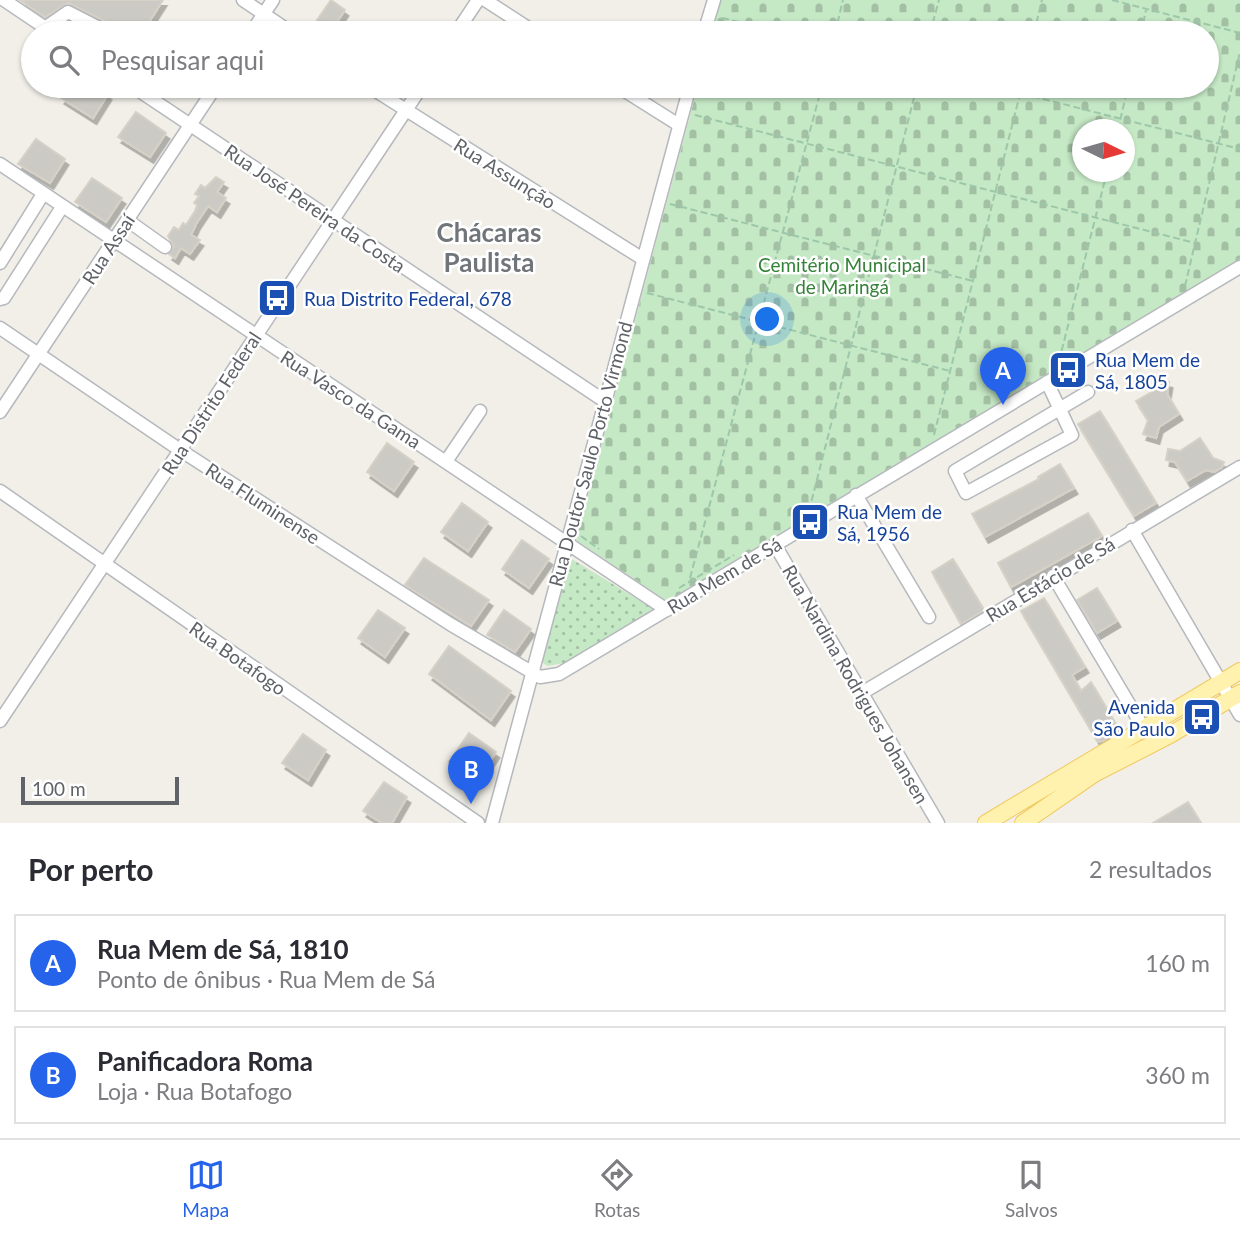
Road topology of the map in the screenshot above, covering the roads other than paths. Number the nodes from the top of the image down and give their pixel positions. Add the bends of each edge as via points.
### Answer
1 (4, 0) edge
2 (243, 0) edge
3 (273, 0) edge
4 (478, 0) edge
5 (485, 0) edge
6 (714, 0) edge
7 (264, 14) junction
8 (36, 21) edge
9 (58, 21) edge
10 (86, 21) edge
11 (259, 21) edge
12 (274, 21) edge
13 (464, 21) edge
14 (517, 21) edge
15 (708, 21) edge
16 (150, 98) edge
17 (208, 98) edge
18 (386, 98) edge
19 (414, 98) edge
20 (636, 98) edge
21 (687, 98) edge
22 (405, 111) junction
23 (191, 125) junction
24 (679, 125) junction
25 (0, 164) edge
26 (43, 194) junction
27 (62, 207) junction
28 (127, 220) junction
29 (332, 221) junction
30 (113, 242) junction
31 (165, 247) dead end
32 (643, 259) junction
33 (0, 262) edge
34 (1240, 268) edge
35 (0, 299) edge
36 (0, 328) edge
37 (255, 337) junction
38 (38, 355) junction
39 (1047, 382) junction
40 (1088, 392) dead end
41 (603, 400) junction
42 (1, 407) edge
43 (1060, 409) junction
44 (480, 411) dead end
45 (180, 450) junction
46 (447, 460) junction
47 (1240, 467) edge
48 (0, 491) edge
49 (856, 495) junction
50 (1132, 530) junction
51 (566, 540) junction
52 (775, 545) junction
53 (104, 565) junction
54 (1053, 576) junction
55 (667, 610) junction
56 (929, 617) dead end
57 (1240, 671) edge
58 (530, 672) junction
59 (1221, 683) junction
60 (862, 693) junction
61 (1235, 696) edge
62 (1240, 715) edge
63 (0, 720) edge
64 (1144, 729) junction
65 (478, 823) edge
66 (492, 823) edge
67 (938, 823) edge
68 (985, 823) edge
69 (1023, 823) edge

1 - 8 street
2 - 7 street
3 - 7 street
4 - 13 street
5 - 14 street
6 - 15 street
7 - 11 street
7 - 12 street
9 - 10 street via 68,12
16 - 23 street, Rua José Pereira da Costa
17 - 23 street, Rua Assaí
18 - 22 street, Rua Assunção
19 - 22 street, Rua Distrito Federal
20 - 24 street
21 - 24 street, Rua Doutor Saulo Porto Virmond
22 - 29 street, Rua Distrito Federal
22 - 32 street, Rua Assunção
23 - 28 street, Rua Assaí
23 - 29 street, Rua José Pereira da Costa
24 - 32 street, Rua Doutor Saulo Porto Virmond
25 - 26 street, Rua Vasco da Gama
26 - 27 street, Rua Vasco da Gama
26 - 33 street
27 - 30 street, Rua Vasco da Gama
27 - 35 street
28 - 30 street, Rua Assaí
28 - 31 street
29 - 37 street, Rua Distrito Federal
29 - 41 street, Rua José Pereira da Costa
30 - 37 street, Rua Vasco da Gama
30 - 38 street, Rua Assaí
32 - 41 street, Rua Doutor Saulo Porto Virmond
34 - 39 street, Rua Mem de Sá
36 - 38 street, Rua Fluminense
37 - 45 street, Rua Distrito Federal
37 - 46 street, Rua Vasco da Gama
38 - 42 street, Rua Assaí
38 - 45 street, Rua Fluminense
39 - 43 street
39 - 49 street, Rua Mem de Sá
40 - 43 street
41 - 51 street, Rua Doutor Saulo Porto Virmond
43 - 43 street via 955,471 966,494 1072,435
44 - 46 street
45 - 53 street, Rua Distrito Federal
45 - 58 street, Rua Fluminense
46 - 51 street, Rua Vasco da Gama
47 - 50 street, Rua Estácio de Sá
48 - 53 street, Rua Botafogo
49 - 52 street, Rua Mem de Sá
49 - 56 street
50 - 54 street, Rua Estácio de Sá
50 - 59 street
51 - 55 street, Rua Vasco da Gama
51 - 58 street, Rua Doutor Saulo Porto Virmond
52 - 55 street, Rua Mem de Sá
52 - 60 street, Rua Nardina Rodrigues Johansen
53 - 63 street, Rua Distrito Federal
53 - 65 street, Rua Botafogo
54 - 60 street, Rua Estácio de Sá
54 - 64 street
55 - 58 street, Rua Mem de Sá via 559,674 540,677
57 - 59 main road
58 - 66 street, Rua Doutor Saulo Porto Virmond
59 - 61 street
59 - 64 main road
60 - 67 street, Rua Nardina Rodrigues Johansen
61 - 62 street
61 - 69 main road via 1094,774
64 - 68 main road

